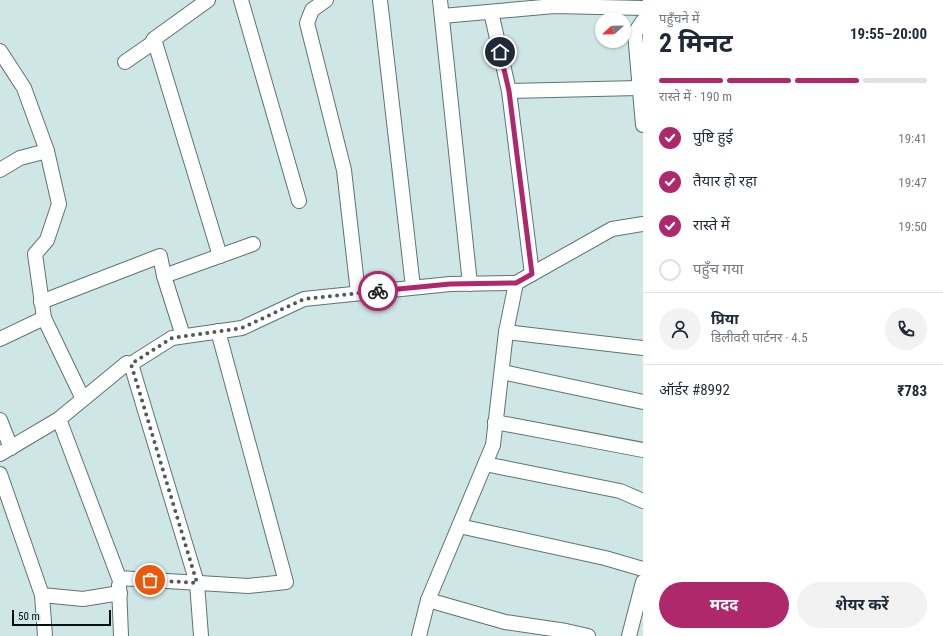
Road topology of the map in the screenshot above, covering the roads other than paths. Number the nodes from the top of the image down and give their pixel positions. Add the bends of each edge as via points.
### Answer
1 (208, 0) edge
2 (241, 0) edge
3 (326, 0) edge
4 (380, 0) edge
5 (440, 0) edge
6 (643, 8) edge
7 (491, 12) junction
8 (442, 16) junction
9 (643, 21) edge
10 (154, 39) junction
11 (0, 51) edge
12 (125, 62) dead end
13 (639, 88) junction
14 (509, 91) junction
15 (643, 125) edge
16 (47, 151) junction
17 (0, 170) edge
18 (299, 201) dead end
19 (643, 224) edge
20 (253, 244) dead end
21 (220, 256) junction
22 (532, 274) junction
23 (164, 276) junction
24 (516, 283) junction
25 (470, 284) junction
26 (413, 288) junction
27 (358, 293) junction
28 (41, 302) junction
29 (44, 318) junction
30 (218, 331) junction
31 (506, 332) junction
32 (183, 336) junction
33 (0, 339) edge
34 (643, 348) edge
35 (131, 364) junction
36 (502, 372) junction
37 (83, 399) junction
38 (643, 402) edge
39 (59, 419) junction
40 (0, 420) edge
41 (496, 422) junction
42 (643, 450) edge
43 (5, 451) edge
44 (485, 464) junction
45 (0, 474) edge
46 (643, 501) edge
47 (460, 526) junction
48 (643, 570) edge
49 (119, 578) junction
50 (643, 582) edge
51 (197, 583) junction
52 (120, 593) junction
53 (42, 595) junction
54 (428, 600) junction
55 (45, 636) edge
56 (121, 636) edge
57 (201, 636) edge
58 (420, 636) edge
59 (588, 636) edge
60 (629, 636) edge

1 - 10 street
2 - 18 street
3 - 27 street via 312,10 307,23 344,170
4 - 26 street
5 - 8 street
6 - 7 street via 554,6
7 - 8 street
7 - 14 street
8 - 25 street
9 - 13 street via 635,33
10 - 12 street via 151,44
10 - 21 street
11 - 16 street via 24,88
13 - 14 street
13 - 15 street
14 - 22 street
16 - 17 street via 20,158
16 - 28 street via 59,204 47,240 34,254
19 - 22 street via 612,229
20 - 21 street
21 - 23 street
22 - 24 street
23 - 28 street via 160,256
23 - 32 street
24 - 25 street
24 - 31 street
25 - 26 street
26 - 27 street
27 - 30 street via 304,299 242,328
28 - 29 street
29 - 33 street
29 - 37 street
30 - 32 street
30 - 51 street via 286,582 248,586
31 - 34 street
31 - 36 street
32 - 35 street via 172,338
35 - 37 street via 127,363
35 - 51 street
36 - 38 street
36 - 41 street
37 - 39 street
39 - 43 street
39 - 49 street
40 - 43 street
41 - 42 street
41 - 44 street via 493,445
44 - 46 street via 620,491
44 - 47 street
45 - 53 street
47 - 48 street via 605,558
47 - 54 street
49 - 51 street
49 - 52 street
50 - 60 street
51 - 57 street
52 - 53 street via 83,599
52 - 56 street
53 - 55 street
54 - 58 street
54 - 59 street via 505,622

